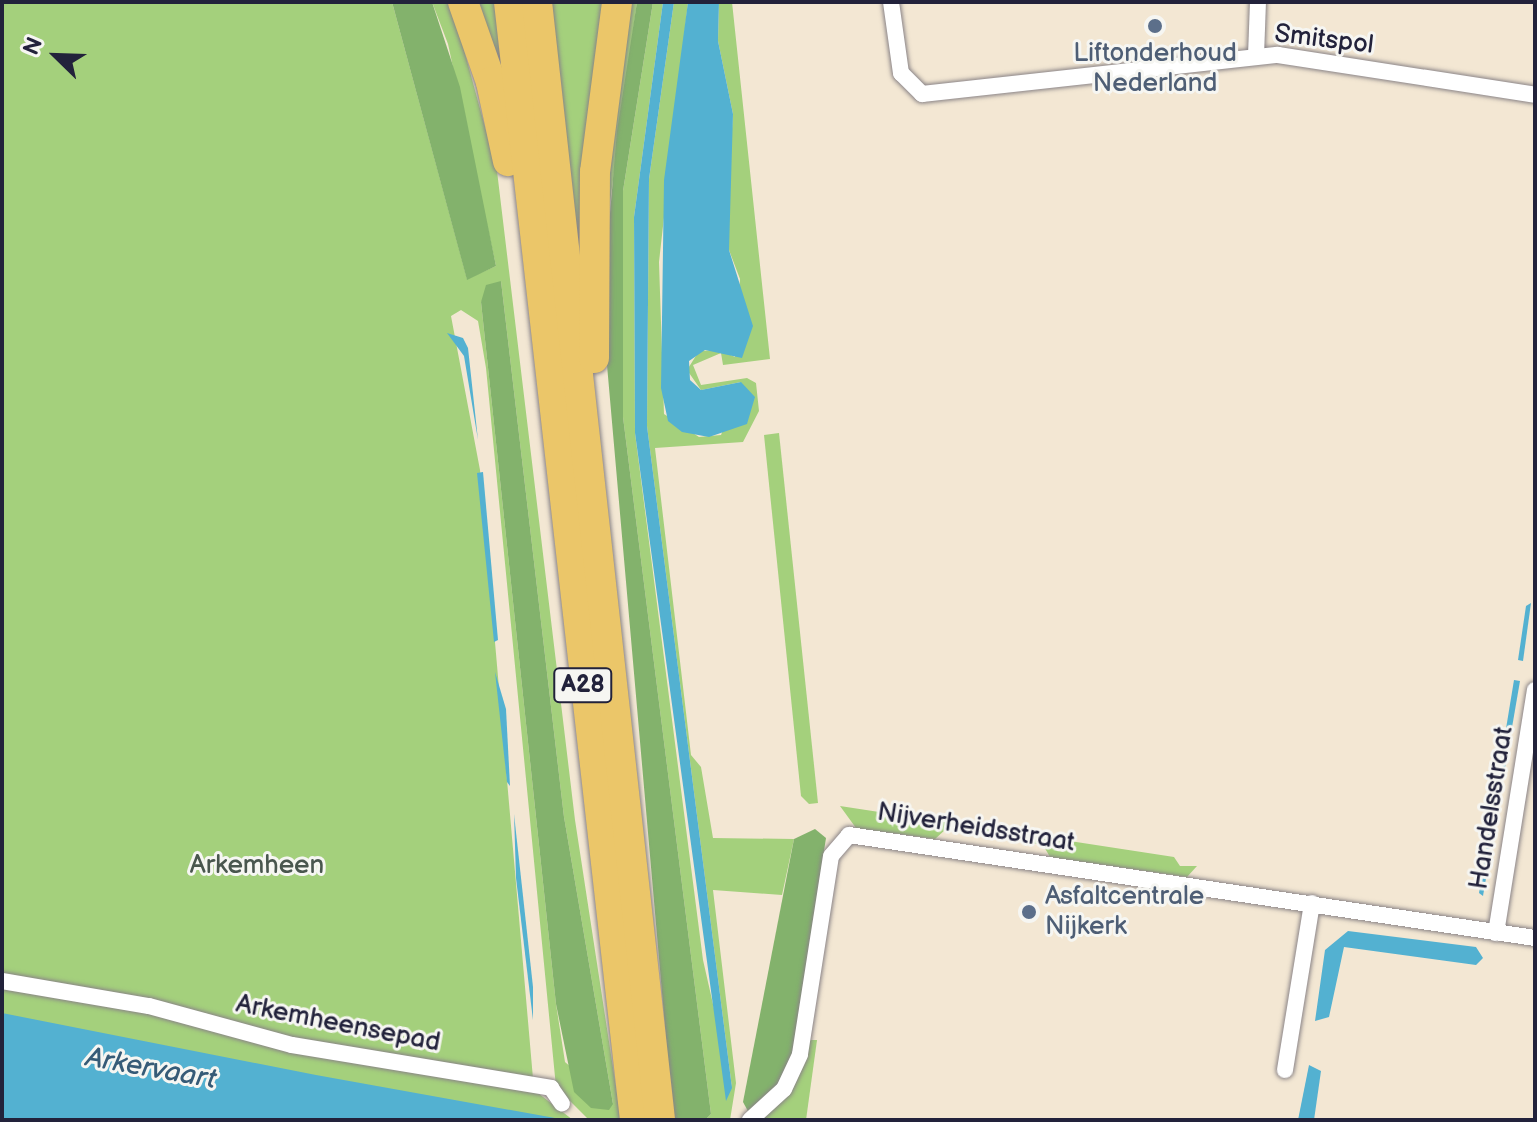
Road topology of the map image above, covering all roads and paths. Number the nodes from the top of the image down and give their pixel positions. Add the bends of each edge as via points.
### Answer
1 (463, 2) edge
2 (509, 2) edge
3 (537, 2) edge
4 (617, 2) edge
5 (891, 2) edge
6 (1258, 2) edge
7 (1256, 56) junction
8 (1535, 95) edge
9 (548, 364) junction
10 (602, 599) junction
11 (1535, 690) edge
12 (1312, 903) junction
13 (1496, 933) junction
14 (1535, 938) edge
15 (2, 981) edge
16 (1285, 1070) dead end
17 (562, 1104) dead end
18 (647, 1117) edge
19 (750, 1120) edge

1 - 9 highway, A28 via 498,111
2 - 9 highway, A28
3 - 10 highway, A28
4 - 10 highway, A28 via 591,235
5 - 7 street, Smitspol via 901,73 922,94
6 - 7 street
7 - 8 street, Smitspol
9 - 18 highway, A28
10 - 18 highway, A28
11 - 13 street, Handelsstraat
12 - 13 street, Nijverheidsstraat
12 - 16 street
12 - 19 street, Nijverheidsstraat via 844,837 831,856 800,1054 784,1089
13 - 14 street, Nijverheidsstraat
15 - 17 street, Arkemheensepad via 149,1006 292,1045 551,1088

